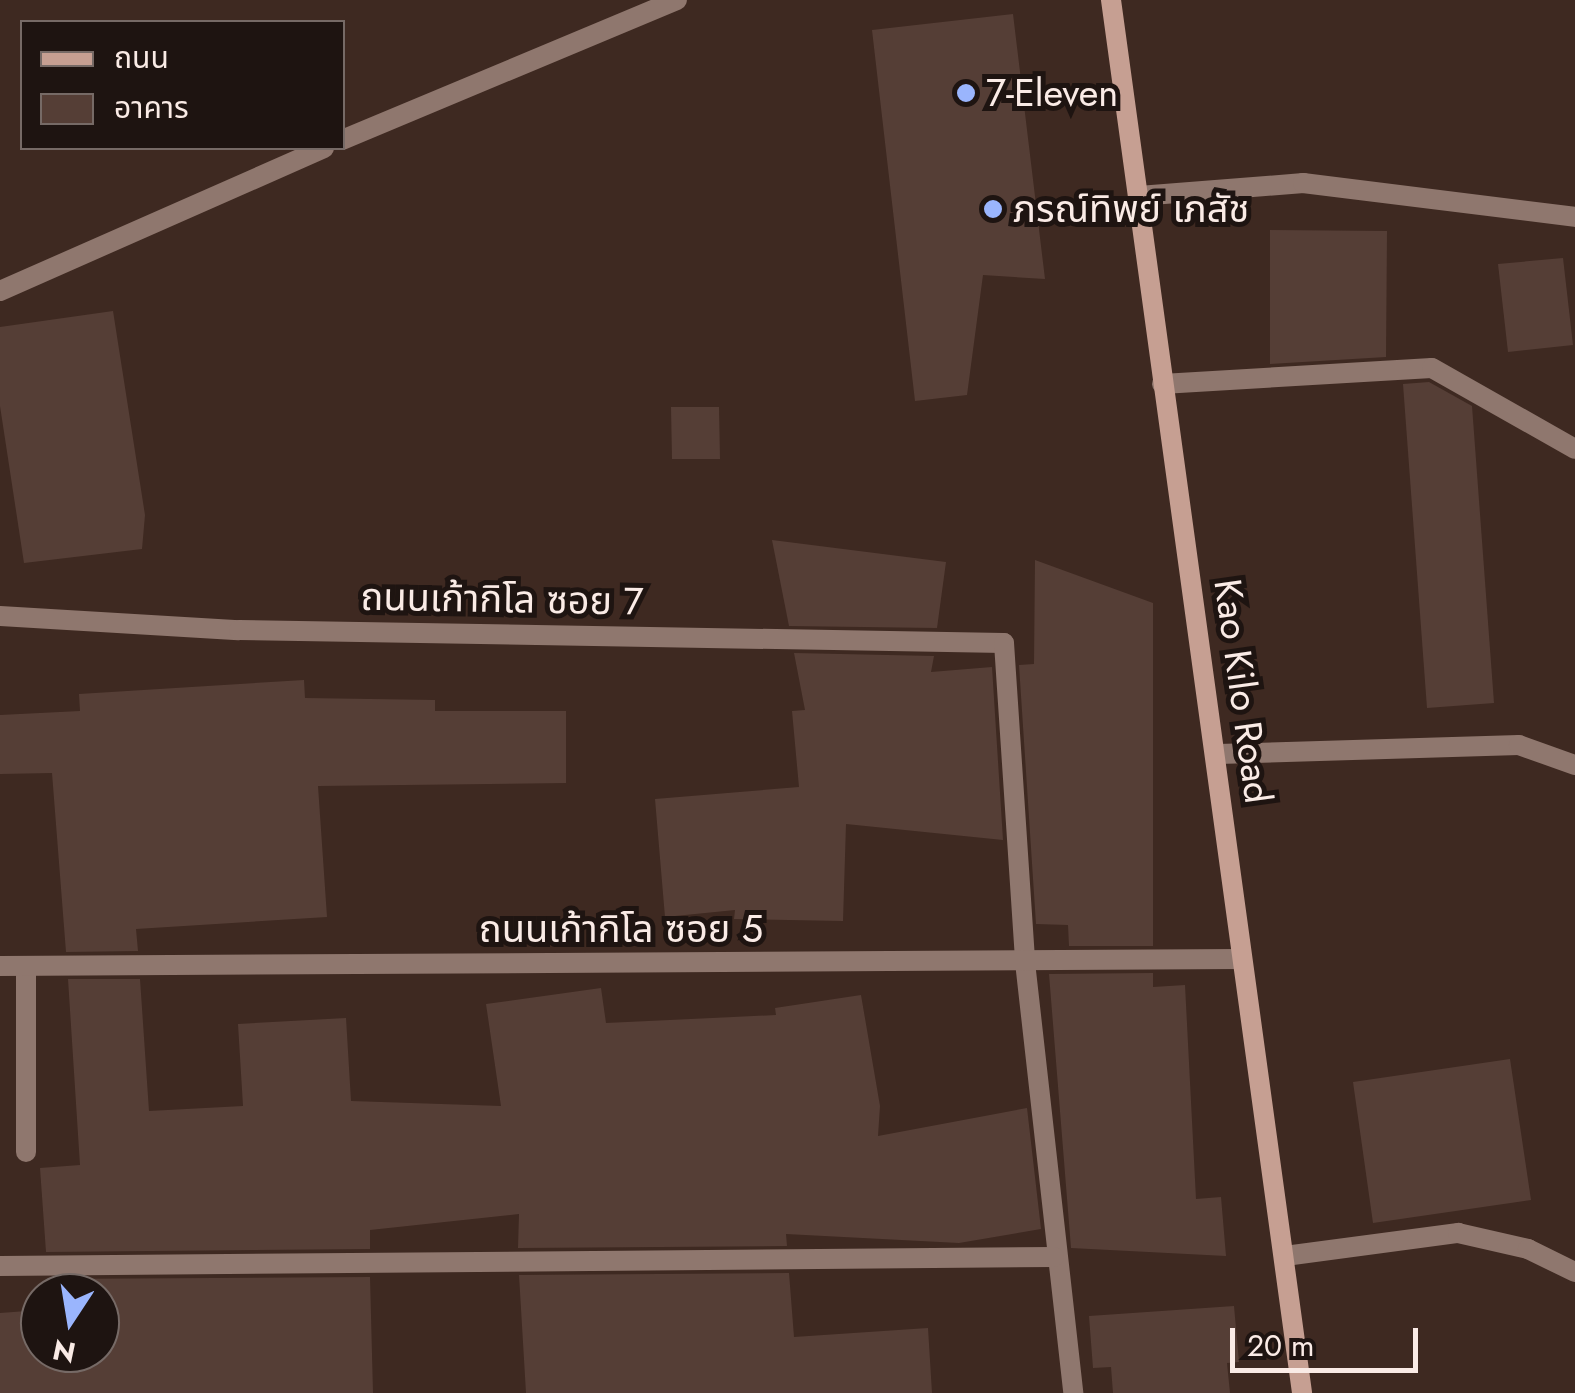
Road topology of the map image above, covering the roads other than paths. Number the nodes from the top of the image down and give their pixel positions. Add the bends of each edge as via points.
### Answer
1 (677, 0) edge
2 (1111, 0) edge
3 (345, 139) edge
4 (319, 150) edge
5 (1139, 196) junction
6 (1575, 217) edge
7 (0, 291) edge
8 (1162, 384) junction
9 (1575, 450) edge
10 (0, 616) edge
11 (1218, 754) junction
12 (1575, 765) edge
13 (1242, 959) junction
14 (1025, 962) junction
15 (0, 966) edge
16 (26, 966) junction
17 (26, 1152) dead end
18 (1284, 1256) junction
19 (1054, 1257) junction
20 (0, 1266) edge
21 (1575, 1272) edge
22 (1072, 1393) edge
23 (1302, 1393) edge

1 - 3 street
2 - 5 main road, Kao Kilo Road
4 - 7 street
5 - 6 street via 1303,183
5 - 8 main road, Kao Kilo Road
8 - 9 street via 1432,368
8 - 11 main road, Kao Kilo Road
10 - 14 street, ถนนเก้ากิโล ซอย 7 via 239,630 1004,642
11 - 12 street via 1519,745
11 - 13 main road, Kao Kilo Road
13 - 14 street, ถนนเก้ากิโล ซอย 5
13 - 18 main road, Kao Kilo Road
14 - 16 street, ถนนเก้ากิโล ซอย 5
14 - 19 street
15 - 16 street, ถนนเก้ากิโล ซอย 5
16 - 17 street
18 - 21 street via 1458,1233 1528,1249
18 - 23 main road, Kao Kilo Road
19 - 20 street
19 - 22 street

